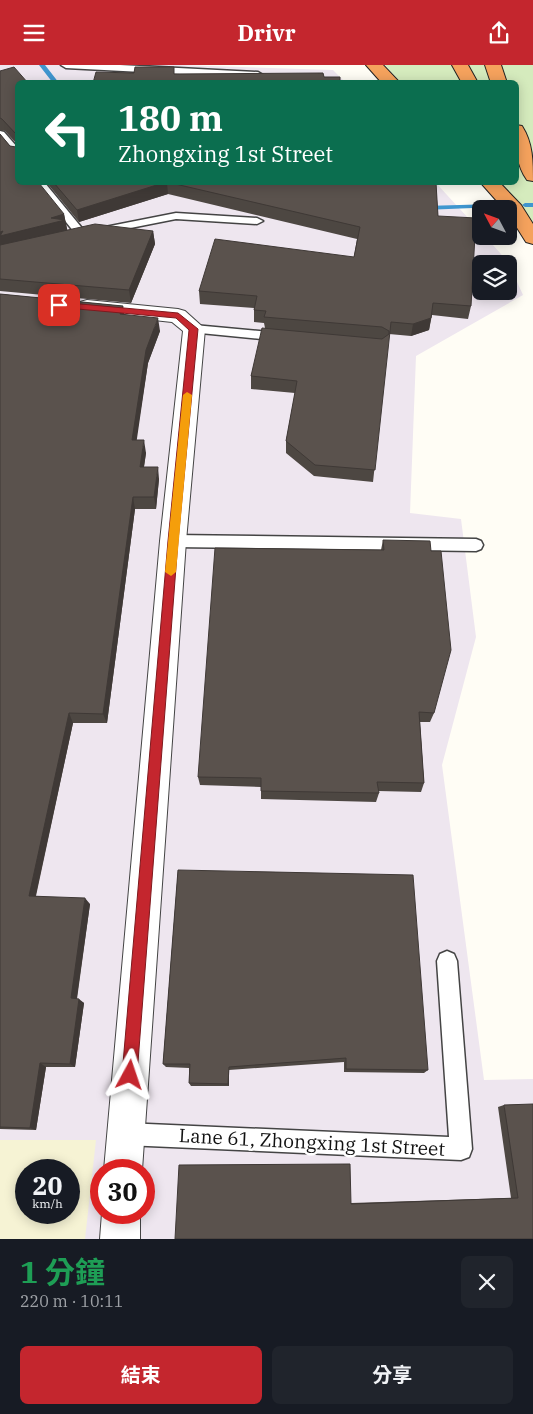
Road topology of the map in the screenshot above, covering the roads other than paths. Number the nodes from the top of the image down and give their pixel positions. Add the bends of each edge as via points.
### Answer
1 (66, 65) edge
2 (374, 65) edge
3 (460, 65) edge
4 (493, 65) edge
5 (266, 75) edge
6 (389, 80) edge
7 (468, 80) edge
8 (498, 80) edge
9 (0, 134) edge
10 (519, 138) edge
11 (15, 152) edge
12 (533, 176) edge
13 (41, 185) edge
14 (492, 185) edge
15 (513, 185) edge
16 (257, 221) edge
17 (533, 233) edge
18 (533, 238) edge
19 (59, 305) edge
20 (194, 329) junction
21 (292, 337) edge
22 (173, 541) junction
23 (476, 545) dead end
24 (447, 961) dead end
25 (125, 1134) junction
26 (124, 1159) edge
27 (121, 1224) edge
28 (120, 1239) edge

1 - 5 lane
2 - 6 highway
3 - 7 highway
4 - 8 highway
9 - 11 lane
10 - 12 highway
13 - 16 lane via 78,236 176,216
14 - 18 highway via 514,209
15 - 17 highway
19 - 20 street via 178,316
20 - 21 lane
20 - 22 street
22 - 23 lane
22 - 25 street
24 - 25 lane, Lane 61, Zhongxing 1st Street via 461,1149
25 - 26 street
27 - 28 street

